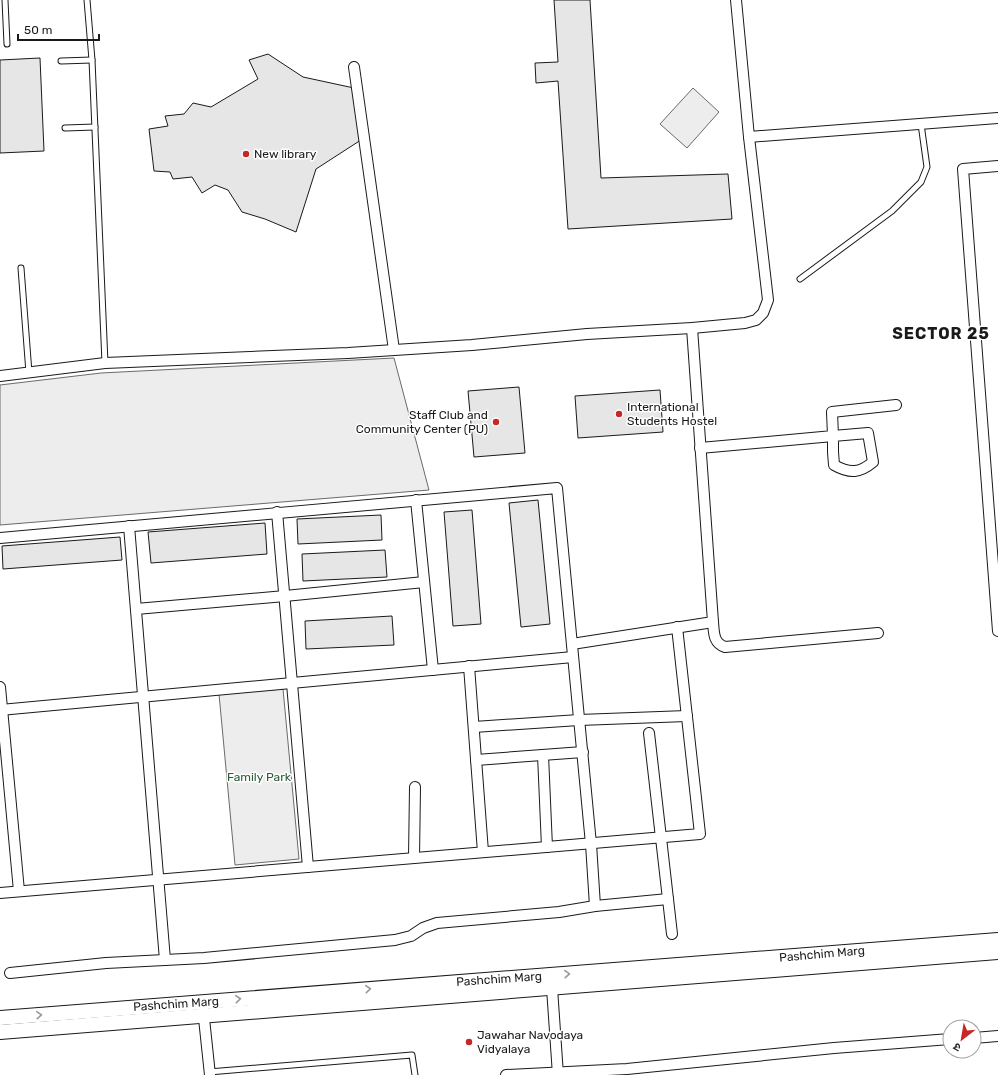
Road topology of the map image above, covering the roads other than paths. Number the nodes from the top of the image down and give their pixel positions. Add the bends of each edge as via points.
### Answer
1 (5, 0) edge
2 (87, 0) edge
3 (736, 0) edge
4 (7, 44) dead end
5 (92, 60) junction
6 (61, 61) dead end
7 (354, 67) dead end
8 (998, 118) edge
9 (921, 124) junction
10 (95, 127) junction
11 (65, 128) dead end
12 (750, 137) junction
13 (998, 166) edge
14 (21, 268) dead end
15 (800, 279) dead end
16 (692, 328) junction
17 (394, 350) junction
18 (105, 363) junction
19 (29, 373) junction
20 (0, 376) edge
21 (896, 405) dead end
22 (834, 436) junction
23 (700, 448) junction
24 (993, 499) edge
25 (416, 500) junction
26 (277, 512) junction
27 (129, 526) junction
28 (0, 538) edge
29 (424, 582) junction
30 (285, 596) junction
31 (136, 609) junction
32 (713, 622) junction
33 (677, 627) junction
34 (998, 631) edge
35 (878, 633) dead end
36 (572, 644) junction
37 (573, 657) junction
38 (469, 666) junction
39 (433, 670) junction
40 (292, 683) junction
41 (0, 687) edge
42 (144, 696) junction
43 (1, 710) edge
44 (687, 716) junction
45 (579, 720) junction
46 (474, 727) junction
47 (649, 733) dead end
48 (583, 752) junction
49 (543, 755) junction
50 (476, 760) junction
51 (415, 787) dead end
52 (662, 838) junction
53 (591, 844) junction
54 (547, 847) junction
55 (483, 852) junction
56 (414, 858) junction
57 (308, 867) junction
58 (158, 879) junction
59 (19, 891) junction
60 (0, 892) edge
61 (668, 899) junction
62 (594, 906) junction
63 (672, 934) dead end
64 (998, 940) edge
65 (998, 952) edge
66 (165, 960) junction
67 (10, 974) dead end
68 (552, 988) junction
69 (203, 1009) junction
70 (0, 1018) edge
71 (0, 1032) edge
72 (998, 1036) edge
73 (982, 1037) edge
74 (942, 1040) edge
75 (558, 1073) edge
76 (209, 1074) edge
77 (415, 1075) edge
78 (506, 1075) edge

1 - 4 lane
2 - 5 lane
3 - 12 street
5 - 6 lane
5 - 10 lane
7 - 17 street
8 - 9 street
9 - 12 street
9 - 15 lane via 927,168 921,182 892,211
10 - 11 lane
10 - 18 lane
12 - 16 street via 768,300 763,313 756,320
13 - 24 street via 963,169
14 - 19 lane
16 - 17 street
16 - 23 street
17 - 18 street
18 - 19 street
19 - 20 street
21 - 22 street via 832,412
22 - 22 street via 868,433 873,462 852,472 834,465
22 - 23 street
23 - 32 street
24 - 34 street
25 - 26 street
25 - 29 street
25 - 36 street via 557,488
26 - 27 street
26 - 30 street
27 - 28 street
27 - 31 street
29 - 30 street
29 - 39 street
30 - 31 street
30 - 40 street
31 - 42 street
32 - 33 street
32 - 35 street via 716,641 725,647
33 - 36 street
33 - 44 street
36 - 37 street
37 - 38 street
37 - 45 street
38 - 39 street
38 - 46 street
39 - 40 street
40 - 42 street
40 - 57 street
41 - 43 street
42 - 43 street
42 - 58 street
43 - 59 street
44 - 45 street
44 - 52 street via 700,834
45 - 46 street
45 - 48 street
46 - 50 street
47 - 52 street
48 - 49 street
48 - 53 street
49 - 50 street
49 - 54 street
50 - 55 street
51 - 56 street
52 - 53 street
52 - 61 street
53 - 54 street
53 - 62 street
54 - 55 street
55 - 56 street
56 - 57 street
57 - 58 street
58 - 59 street
58 - 66 street
59 - 60 street
61 - 62 street
61 - 63 street
62 - 66 street via 559,912 437,923 411,936 396,940
69 -> 64 main road, Pashchim Marg
65 - 68 main road
66 - 67 street via 106,963
68 - 69 main road
68 - 75 street
70 -> 69 main road, Pashchim Marg
69 - 71 main road
69 - 76 street
72 - 73 street
74 - 75 street
75 - 78 street
76 - 77 lane via 412,1055

